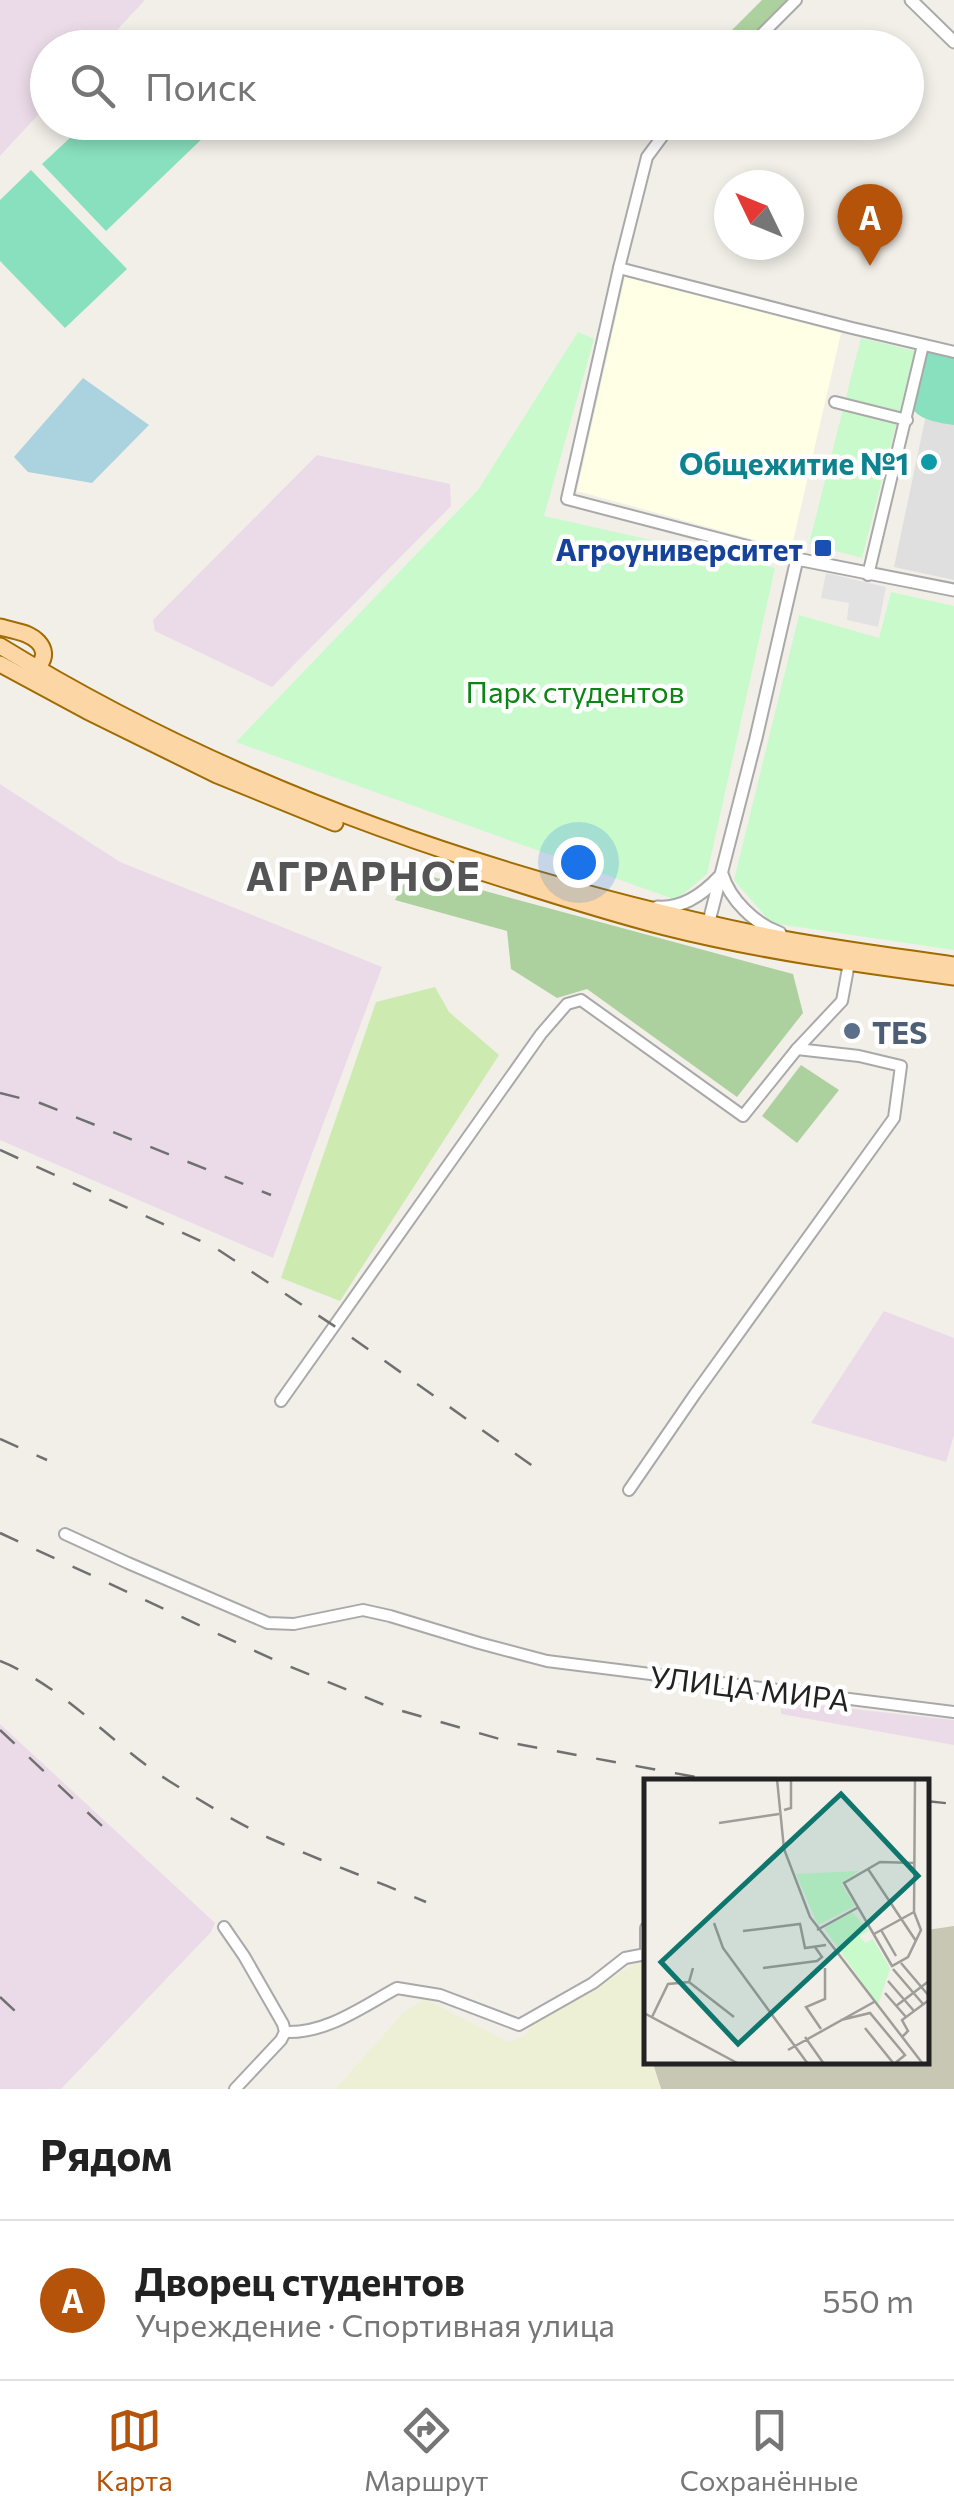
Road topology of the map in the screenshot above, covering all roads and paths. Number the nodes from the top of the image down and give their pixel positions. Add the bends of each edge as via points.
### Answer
1 (796, 0) edge
2 (910, 0) edge
3 (766, 30) edge
4 (954, 42) edge
5 (659, 140) edge
6 (619, 268) junction
7 (923, 344) junction
8 (954, 352) edge
9 (834, 402) dead end
10 (906, 420) junction
11 (797, 559) junction
12 (868, 574) junction
13 (954, 590) edge
14 (0, 627) edge
15 (0, 646) edge
16 (37, 668) junction
17 (7, 669) edge
18 (722, 874) junction
19 (639, 906) junction
20 (706, 930) junction
21 (805, 942) junction
22 (849, 963) junction
23 (954, 965) edge
24 (954, 978) edge
25 (796, 1049) junction
26 (281, 1401) dead end
27 (629, 1490) dead end
28 (65, 1534) dead end
29 (954, 1712) edge
30 (224, 1927) dead end
31 (644, 1954) edge
32 (285, 2032) junction
33 (235, 2089) edge

1 - 3 street
2 - 4 street
5 - 6 street via 647,156
6 - 7 street
6 - 11 street via 567,498
7 - 8 street
7 - 10 street
9 - 10 street
10 - 12 street
11 - 12 street
11 - 18 street
12 - 13 street
14 - 16 main road via 42,646
15 - 16 main road
16 - 17 main road
16 - 19 main road via 222,764 332,810 407,839
17 - 20 main road via 217,775 328,820 583,904
18 - 19 street via 679,905
18 - 20 street
18 - 21 street via 760,923
19 - 20 main road
20 - 21 main road
20 - 22 main road
21 - 23 main road
22 - 24 main road
22 - 25 street via 842,1001
25 - 26 street via 742,1116 581,1000 567,1004
25 - 27 street via 901,1066 894,1118
28 - 29 street, УЛИЦА МИРА via 268,1624 363,1610 547,1662
30 - 32 street
31 - 32 street via 625,1958 519,2025 397,1988 352,2015
32 - 33 street

